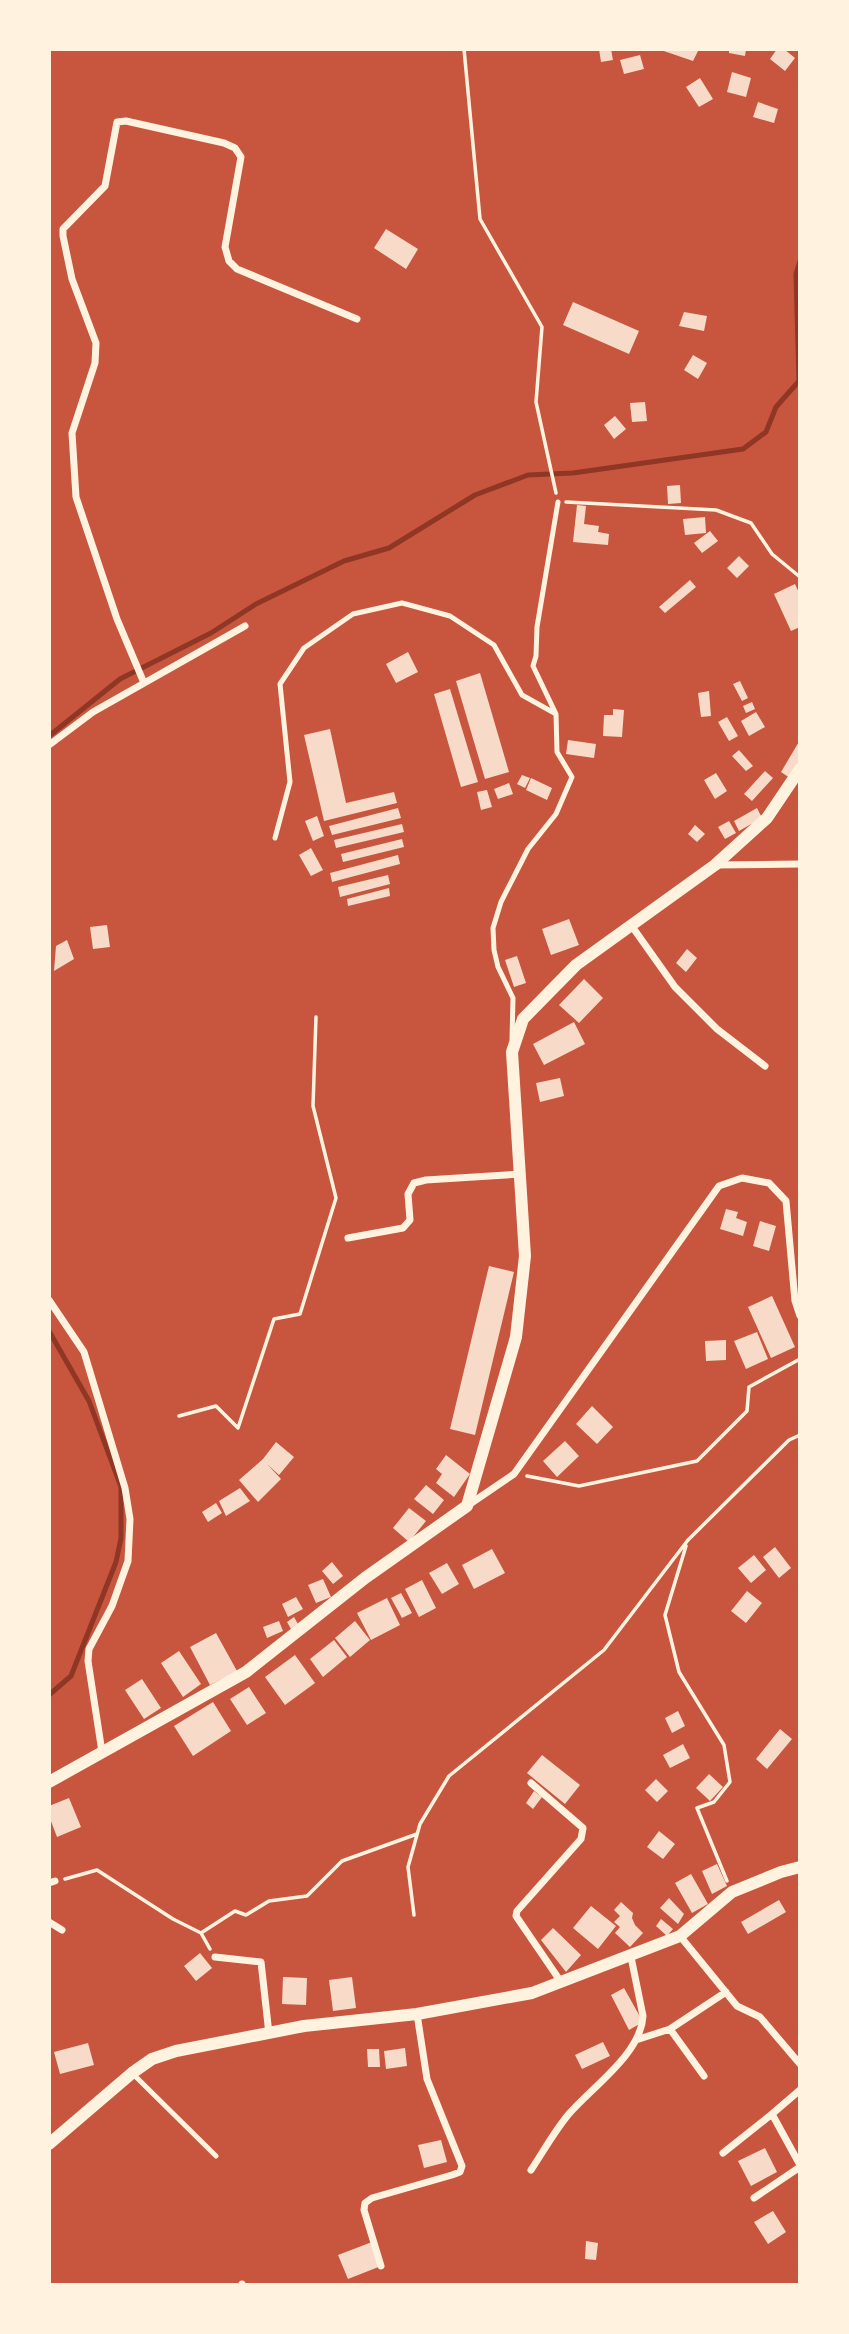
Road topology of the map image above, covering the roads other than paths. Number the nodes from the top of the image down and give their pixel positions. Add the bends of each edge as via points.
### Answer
1 (357, 319) dead end
2 (558, 502) road end
3 (245, 626) dead end
4 (144, 683) junction
5 (556, 714) junction
6 (49, 745) edge
7 (800, 769) edge
8 (275, 838) dead end
9 (800, 864) edge
10 (715, 865) junction
11 (631, 925) junction
12 (512, 1052) junction
13 (765, 1066) dead end
14 (520, 1174) junction
15 (348, 1238) dead end
16 (49, 1300) edge
17 (800, 1315) edge
18 (467, 1506) junction
19 (102, 1752) junction
20 (49, 1782) edge
21 (531, 1783) dead end
22 (800, 1867) edge
23 (49, 1922) edge
24 (62, 1930) dead end
25 (680, 1936) junction
26 (631, 1957) junction
27 (215, 1958) road end
28 (561, 1984) junction
29 (726, 1992) junction
30 (417, 2014) junction
31 (670, 2029) junction
32 (269, 2034) junction
33 (636, 2040) junction
34 (800, 2064) edge
35 (132, 2073) junction
36 (704, 2076) dead end
37 (800, 2090) edge
38 (772, 2115) junction
39 (49, 2144) edge
40 (723, 2153) dead end
41 (216, 2156) dead end
42 (800, 2166) edge
43 (531, 2170) dead end
44 (754, 2198) dead end
45 (382, 2266) dead end

1 - 4 street via 229,261 225,247 242,157 235,148 117,122 105,187 63,229 72,279 96,343 95,363 72,433 76,497
2 - 5 lane via 533,666
3 - 4 street
4 - 6 street via 93,712
5 - 8 lane via 522,695 494,645 450,615 402,603 353,614 304,648 279,684 290,782
5 - 12 lane via 557,752 572,777 556,814 528,849 493,928 498,967 513,998
7 - 10 street via 767,818
9 - 10 street
10 - 11 street
11 - 12 street via 576,965 523,1019
11 - 13 street via 675,987 717,1029
12 - 14 street
14 - 15 street via 414,1183 408,1194 410,1220 403,1227
14 - 18 street via 525,1256 516,1337
16 - 19 street via 84,1352 130,1519 128,1561 89,1649
17 - 18 street via 786,1201 769,1183 742,1178 719,1186 514,1474
18 - 19 street via 365,1577 246,1672
19 - 20 street
21 - 28 street via 583,1828 581,1839 516,1916
22 - 25 street via 732,1892
23 - 24 street
25 - 26 street
25 - 29 street
26 - 28 street
26 - 33 street via 643,2016
27 - 32 street via 261,1962
28 - 30 street
29 - 31 street
29 - 34 street via 737,2006 767,2024
30 - 32 street
30 - 45 street via 427,2079 461,2166 460,2172 365,2203
31 - 33 street
31 - 36 street
32 - 35 street via 176,2051 152,2059
33 - 43 street via 568,2116
35 - 39 street
35 - 41 lane
37 - 38 street
38 - 40 street
38 - 42 street
42 - 44 street

